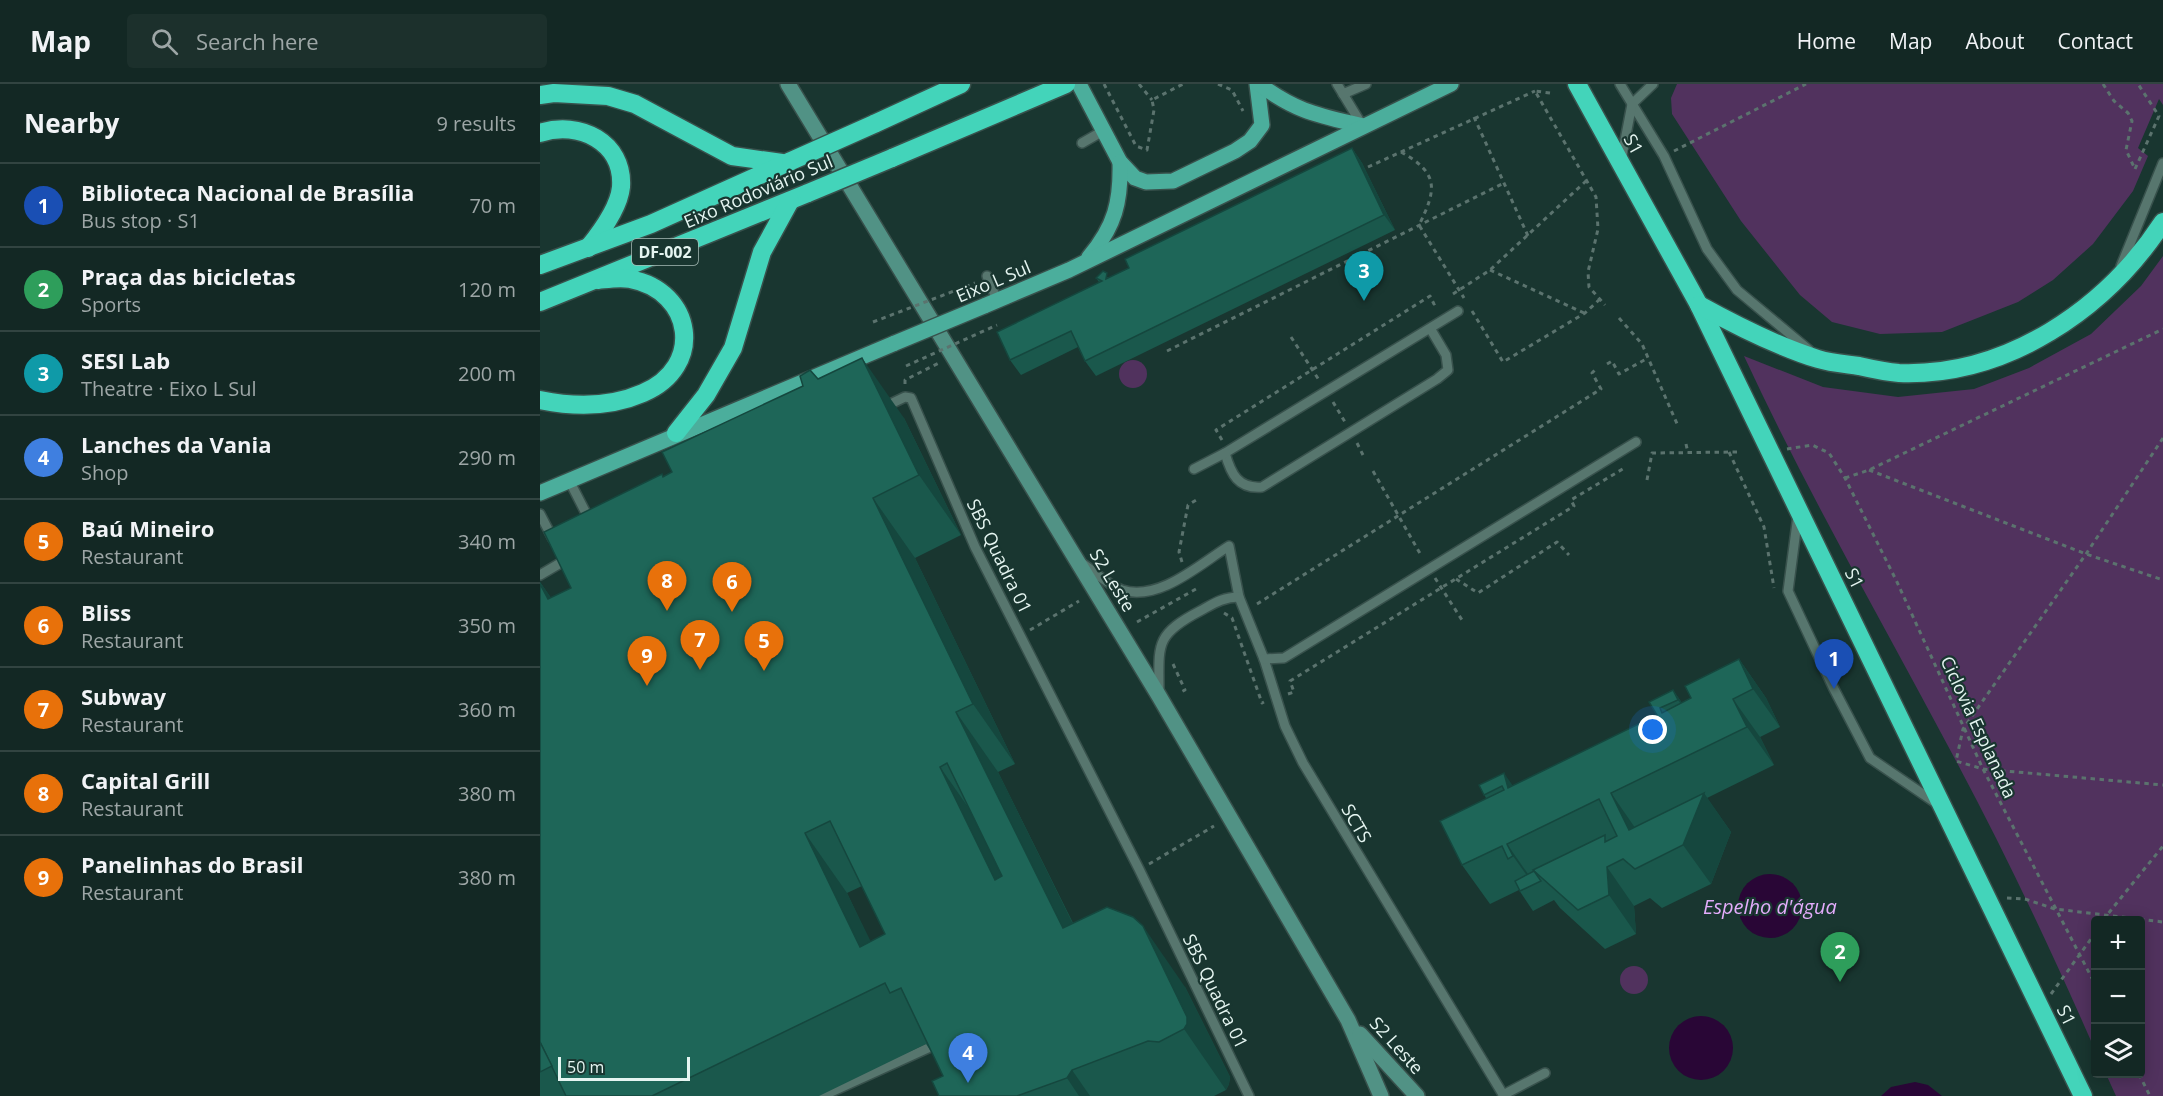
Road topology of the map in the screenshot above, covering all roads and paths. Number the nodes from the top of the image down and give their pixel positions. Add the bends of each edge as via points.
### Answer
1 (788, 84) edge
2 (961, 84) edge
3 (1066, 84) edge
4 (1077, 84) edge
5 (1104, 84) edge
6 (1138, 84) edge
7 (1183, 84) edge
8 (1218, 84) edge
9 (1233, 84) edge
10 (1258, 84) edge
11 (1337, 84) edge
12 (1366, 84) edge
13 (1451, 84) edge
14 (1577, 84) edge
15 (1620, 84) edge
16 (1653, 84) edge
17 (1806, 84) edge
18 (2103, 84) edge
19 (2138, 84) edge
20 (1232, 90) junction
21 (1535, 91) junction
22 (1049, 93) junction
23 (1550, 93) dead end
24 (1343, 94) junction
25 (540, 95) edge
26 (1152, 100) junction
27 (1632, 104) junction
28 (1247, 117) dead end
29 (1474, 117) junction
30 (1363, 126) junction
31 (1103, 131) junction
32 (540, 133) edge
33 (1082, 142) dead end
34 (1401, 152) junction
35 (1664, 156) junction
36 (1120, 162) junction
37 (787, 163) junction
38 (1621, 163) junction
39 (2163, 163) edge
40 (1368, 167) dead end
41 (1587, 181) junction
42 (1502, 184) junction
43 (790, 201) junction
44 (2163, 222) edge
45 (1419, 225) junction
46 (1528, 236) junction
47 (587, 249) junction
48 (1086, 262) junction
49 (540, 265) edge
50 (1490, 270) junction
51 (987, 276) dead end
52 (598, 280) junction
53 (975, 283) dead end
54 (2113, 285) junction
55 (1459, 290) junction
56 (1453, 294) dead end
57 (1464, 299) dead end
58 (1600, 299) junction
59 (540, 302) edge
60 (1438, 302) dead end
61 (991, 303) junction
62 (1605, 305) dead end
63 (1699, 305) junction
64 (1470, 308) dead end
65 (1458, 311) dead end
66 (1585, 313) junction
67 (1619, 318) dead end
68 (873, 322) dead end
69 (997, 325) dead end
70 (1430, 328) junction
71 (2163, 329) edge
72 (1291, 337) dead end
73 (1167, 351) dead end
74 (1648, 358) junction
75 (1820, 360) junction
76 (1607, 364) dead end
77 (906, 366) dead end
78 (925, 369) dead end
79 (1313, 370) junction
80 (1595, 370) dead end
81 (905, 380) dead end
82 (1322, 384) dead end
83 (1329, 395) dead end
84 (540, 400) edge
85 (877, 411) edge
86 (1346, 424) dead end
87 (1678, 426) dead end
88 (676, 433) junction
89 (2163, 438) edge
90 (1636, 442) dead end
91 (1224, 443) dead end
92 (1686, 444) dead end
93 (1768, 448) junction
94 (1737, 452) dead end
95 (1225, 453) junction
96 (1688, 453) junction
97 (1626, 467) dead end
98 (1194, 470) dead end
99 (1869, 470) junction
100 (1373, 471) dead end
101 (1845, 478) junction
102 (569, 480) junction
103 (1647, 480) dead end
104 (540, 493) edge
105 (1198, 499) dead end
106 (1798, 509) junction
107 (540, 514) edge
108 (1398, 514) junction
109 (596, 531) edge
110 (582, 551) edge
111 (2086, 554) junction
112 (1569, 555) dead end
113 (564, 561) junction
114 (1425, 561) dead end
115 (1081, 563) junction
116 (1184, 565) dead end
117 (569, 571) edge
118 (540, 575) edge
119 (1434, 577) dead end
120 (1456, 579) junction
121 (2163, 580) edge
122 (1192, 583) dead end
123 (1441, 588) junction
124 (1196, 589) junction
125 (1198, 595) dead end
126 (1239, 597) junction
127 (1078, 601) dead end
128 (1259, 611) dead end
129 (1218, 616) dead end
130 (1462, 620) dead end
131 (1137, 622) dead end
132 (1030, 630) dead end
133 (1171, 659) dead end
134 (1264, 659) junction
135 (1179, 693) dead end
136 (1287, 695) dead end
137 (1159, 696) junction
138 (1268, 700) dead end
139 (1963, 729) junction
140 (1983, 769) junction
141 (2163, 785) edge
142 (1943, 808) junction
143 (1214, 826) dead end
144 (2163, 846) edge
145 (1161, 857) dead end
146 (1984, 895) junction
147 (2055, 909) junction
148 (2106, 916) joint
149 (2145, 920) edge
150 (2163, 922) edge
151 (2091, 940) edge
152 (2080, 956) junction
153 (2091, 977) edge
154 (2040, 1008) junction
155 (1348, 1020) junction
156 (940, 1030) edge
157 (1545, 1072) dead end
158 (2141, 1078) edge
159 (1247, 1095) edge
160 (1503, 1095) edge
161 (822, 1096) edge
162 (1381, 1096) edge
163 (1417, 1096) edge
164 (2083, 1096) edge
165 (2150, 1096) edge

1 - 115 main road, S2 Leste
2 - 37 highway, Eixo Rodoviário Sul / DF-002, bridge
3 - 22 highway, DF-002
4 - 22 highway
4 - 31 main road
5 - 26 path via 1136,146 1147,150
6 - 26 path
7 - 26 path
8 - 20 path
9 - 20 path
10 - 30 main road via 1304,112
10 - 36 main road via 1262,125 1250,141 1235,151 1173,181 1146,182 1135,178
11 - 24 lane
12 - 24 lane
13 - 30 main road, Eixo L Sul
14 - 38 highway, S1
15 - 27 lane
16 - 27 lane
17 - 35 path
18 - 19 path via 2132,122 2126,150 2135,169 2159,116
20 - 28 path
21 - 23 path
21 - 29 path
21 - 41 path
22 - 43 highway, Eixo Rodoviário Sul / DF-002, bridge
24 - 30 lane
25 - 37 highway via 608,96 635,104 732,156
27 - 35 lane
27 - 38 lane
29 - 34 path
29 - 42 path
30 - 48 main road, Eixo L Sul
31 - 33 lane
31 - 36 main road
32 - 47 highway via 575,129 594,136 610,148 619,166 621,188 612,211
34 - 40 path
34 - 45 path via 1425,169 1433,188
35 - 75 lane via 1707,249 1737,290
36 - 48 main road via 1118,208 1106,236
37 - 47 highway, Eixo Rodoviário Sul / DF-002
38 - 63 highway, S1
39 - 54 lane
41 - 46 path
41 - 58 path via 1596,197 1598,229 1588,272 1589,286
42 - 45 path
42 - 46 path
43 - 52 highway, Eixo Rodoviário Sul / DF-002
43 - 88 highway via 762,252 734,348 706,395
44 - 54 highway via 2144,251
45 - 55 path
45 - 73 path
46 - 50 path
47 - 49 highway, Eixo Rodoviário Sul / DF-002
48 - 61 main road, Eixo L Sul
50 - 55 path
50 - 66 path
51 - 61 lane
52 - 59 highway, Eixo Rodoviário Sul / DF-002
52 - 84 highway via 627,278 642,282 669,300 686,329 677,364 645,392 619,401 591,405
53 - 68 path, bridge
54 - 75 highway via 2060,326 1982,363 1899,373
55 - 56 path
55 - 57 path
58 - 62 path
58 - 66 path
60 - 79 path via 1434,304 1430,296
61 - 88 main road, Eixo L Sul, bridge
63 - 75 highway via 1738,327
63 - 93 highway, S1
64 - 66 path via 1503,362
65 - 70 lane
67 - 74 path via 1642,344
69 - 77 path, bridge
70 - 95 lane
70 - 95 lane via 1446,355 1448,370 1262,487 1250,488 1239,482
71 - 99 path
72 - 79 path
74 - 76 path via 1619,374 1612,361
74 - 87 path
78 - 81 path
79 - 82 path
79 - 91 path via 1216,430
80 - 108 path via 1592,373 1601,389
83 - 86 path
85 - 159 lane, SBS Quadra 01 via 911,398 975,547 1118,827
88 - 102 main road, Eixo L Sul
89 - 111 path
90 - 134 lane via 1284,658
92 - 96 path
93 - 101 path, Ciclovia Esplanada via 1812,445 1829,453
93 - 106 highway, S1
94 - 96 path
95 - 98 lane
96 - 103 path via 1652,453
97 - 120 path via 1571,500 1574,506
99 - 101 path
99 - 111 path
100 - 108 path
101 - 139 path, Ciclovia Esplanada via 1898,582
102 - 104 main road, Eixo L Sul
102 - 109 lane
105 - 116 path via 1188,505 1179,552
106 - 142 highway, S1
106 - 142 lane via 1788,591 1834,689 1870,759
107 - 113 lane
108 - 114 path
108 - 128 path via 1256,603
110 - 113 lane
111 - 121 path
111 - 139 path
112 - 120 path via 1557,542 1479,593
113 - 117 lane
113 - 118 lane
115 - 126 lane, SCTS via 1120,590 1138,593 1161,588 1229,546
115 - 137 main road, S2 Leste
119 - 123 path
120 - 123 path
122 - 124 path
123 - 130 path
123 - 136 path via 1290,681 1294,692
124 - 125 path
124 - 131 path
126 - 134 lane, SCTS
126 - 137 lane via 1226,597 1174,625 1164,637 1159,654
127 - 132 path
129 - 138 path via 1224,613 1232,618 1262,703
133 - 135 path via 1185,690
134 - 160 lane, SCTS via 1285,726 1303,763
137 - 155 main road, S2 Leste
139 - 140 path, Ciclovia Esplanada
139 - 140 path via 1956,761
140 - 141 path
140 - 147 path, Ciclovia Esplanada
142 - 146 highway, S1
143 - 145 path
144 - 148 path
146 - 147 path via 2025,899
146 - 154 highway, S1
147 - 148 path
147 - 152 path, Ciclovia Esplanada
149 - 150 path
151 - 152 path
152 - 153 path, Ciclovia Esplanada
152 - 154 path
154 - 164 highway, S1
155 - 162 main road, S2 Leste
155 - 163 main road, S2 Leste
156 - 161 lane via 945,1040
157 - 160 lane
158 - 165 path

